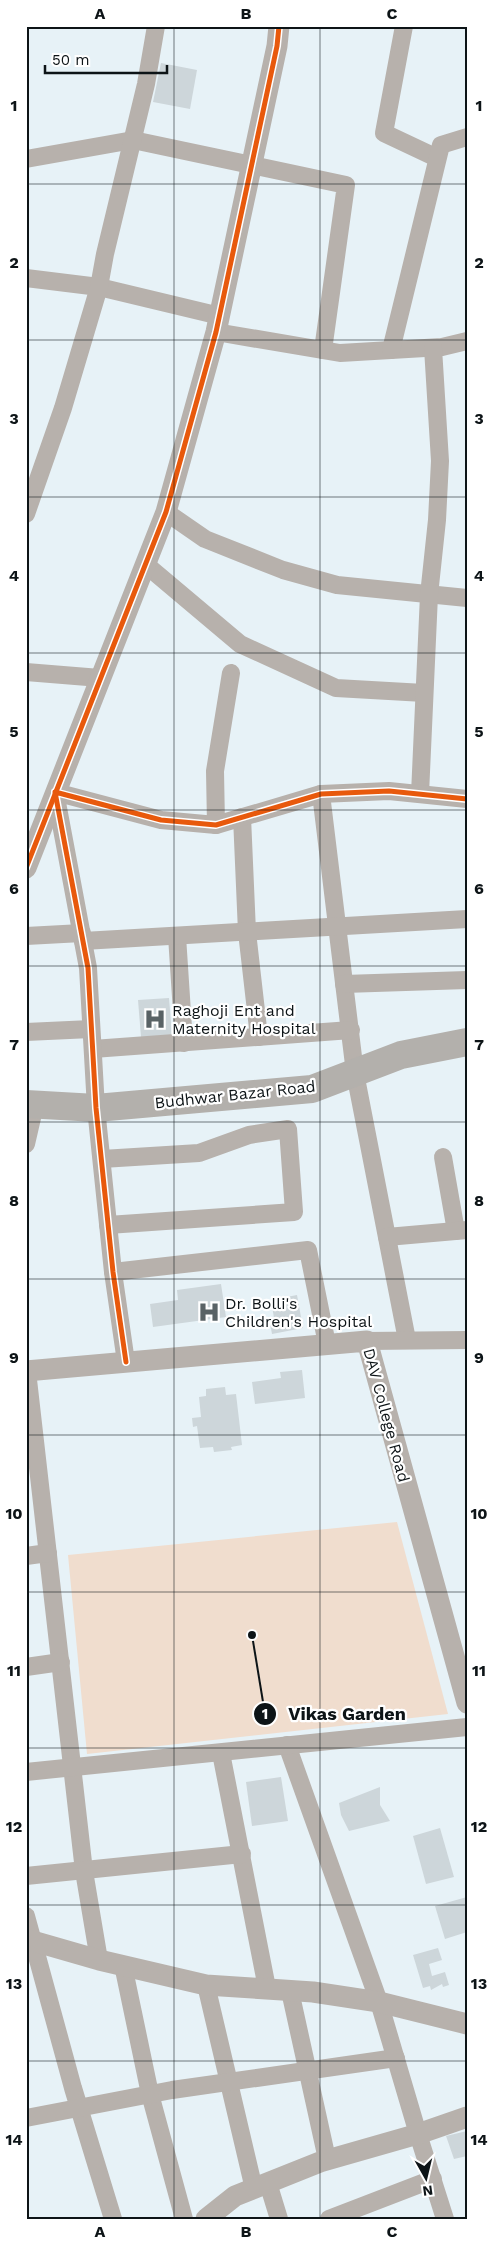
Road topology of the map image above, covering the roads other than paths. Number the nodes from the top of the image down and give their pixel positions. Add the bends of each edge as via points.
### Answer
1 (156, 26) edge
2 (279, 26) edge
3 (404, 26) edge
4 (467, 137) edge
5 (133, 140) junction
6 (437, 158) junction
7 (26, 159) edge
8 (252, 166) junction
9 (26, 278) edge
10 (99, 287) junction
11 (218, 324) junction
12 (467, 341) edge
13 (433, 348) junction
14 (323, 350) junction
15 (391, 350) junction
16 (33, 472) edge
17 (166, 512) junction
18 (26, 514) edge
19 (145, 564) junction
20 (429, 595) junction
21 (467, 598) edge
22 (26, 672) edge
23 (231, 673) dead end
24 (100, 678) junction
25 (424, 693) junction
26 (55, 792) junction
27 (321, 794) junction
28 (420, 794) junction
29 (466, 801) edge
30 (242, 817) junction
31 (216, 825) junction
32 (26, 868) edge
33 (467, 919) edge
34 (337, 926) junction
35 (247, 932) junction
36 (26, 936) edge
37 (177, 936) junction
38 (82, 937) junction
39 (467, 980) edge
40 (344, 984) junction
41 (91, 1029) junction
42 (351, 1030) junction
43 (26, 1032) edge
44 (258, 1037) junction
45 (467, 1042) edge
46 (184, 1043) junction
47 (93, 1049) junction
48 (355, 1073) junction
49 (30, 1104) edge
50 (96, 1108) junction
51 (26, 1144) edge
52 (443, 1157) dead end
53 (102, 1159) junction
54 (108, 1226) junction
55 (461, 1230) edge
56 (387, 1237) junction
57 (113, 1272) junction
58 (367, 1340) junction
59 (407, 1340) junction
60 (467, 1340) edge
61 (327, 1344) junction
62 (126, 1362) junction
63 (26, 1371) edge
64 (48, 1553) junction
65 (26, 1556) edge
66 (460, 1656) edge
67 (61, 1662) junction
68 (26, 1667) edge
69 (467, 1703) edge
70 (467, 1727) edge
71 (287, 1746) junction
72 (221, 1752) junction
73 (73, 1767) junction
74 (26, 1772) edge
75 (242, 1854) junction
76 (84, 1871) junction
77 (26, 1876) edge
78 (26, 1916) edge
79 (29, 1940) edge
80 (99, 1960) junction
81 (123, 1965) junction
82 (206, 1985) junction
83 (267, 1988) junction
84 (290, 1990) junction
85 (379, 2002) junction
86 (467, 2024) edge
87 (396, 2058) junction
88 (308, 2070) junction
89 (228, 2082) junction
90 (150, 2094) junction
91 (79, 2108) junction
92 (467, 2116) edge
93 (26, 2118) edge
94 (418, 2134) junction
95 (327, 2160) junction
96 (433, 2179) junction
97 (261, 2186) junction
98 (113, 2219) edge
99 (184, 2219) edge
100 (206, 2219) edge
101 (279, 2219) edge
102 (329, 2219) edge
103 (445, 2219) edge

1 - 5 street
2 - 8 street
3 - 6 street via 384,133
4 - 6 street via 440,144
5 - 7 street
5 - 8 street
5 - 10 street
6 - 15 street
8 - 11 street
8 - 14 street via 346,185
9 - 10 street
10 - 11 street
10 - 16 street via 63,408
11 - 14 street
11 - 17 street
12 - 13 street
13 - 15 street
13 - 20 street via 440,461 438,520
14 - 15 street via 340,353
16 - 18 street
17 - 19 street
17 - 20 street via 204,539 283,570 337,585
19 - 24 street
19 - 25 street via 240,644 336,688
20 - 21 street
20 - 25 street
22 - 24 street
23 - 31 street via 215,772
24 - 26 street
25 - 28 street
26 - 31 street via 161,820
26 - 32 street
26 - 38 street
27 - 28 street via 389,791
27 - 30 street
27 - 34 street
28 - 29 street
30 - 31 street
30 - 35 street
33 - 34 street
34 - 35 street
34 - 40 street
35 - 37 street
35 - 44 street
36 - 38 street
37 - 38 street
37 - 46 street
38 - 41 street via 88,968
39 - 40 street
40 - 42 street
41 - 43 street
41 - 47 street
42 - 44 street
42 - 48 street
44 - 46 street
45 - 48 highway, Budhwar Bazar Road via 401,1055
46 - 47 street
47 - 50 street
48 - 50 highway, Budhwar Bazar Road via 312,1089
48 - 56 street
49 - 50 highway, Budhwar Bazar Road
49 - 51 street
50 - 53 street
52 - 55 street
53 - 54 street
53 - 54 street via 199,1152 249,1134 288,1129 294,1212
54 - 57 street
55 - 56 street
56 - 59 street
57 - 61 street via 308,1250
57 - 62 street
58 - 59 street
58 - 61 street, DAV College Road
58 - 66 street, DAV College Road
59 - 60 street
61 - 62 street, DAV College Road
62 - 63 street, DAV College Road
63 - 64 street
64 - 65 street
64 - 67 street
66 - 69 street, DAV College Road
67 - 68 street
67 - 73 street
70 - 71 street
71 - 72 street
71 - 85 street
72 - 73 street
72 - 75 street
73 - 74 street
73 - 76 street
75 - 76 street
75 - 83 street
76 - 77 street
76 - 80 street
78 - 79 street
79 - 80 street
79 - 91 street
80 - 81 street
81 - 82 street
81 - 90 street
82 - 83 street
82 - 89 street
83 - 84 street
84 - 85 street
84 - 88 street
85 - 86 street
85 - 87 street
87 - 88 street
87 - 94 street
88 - 89 street
88 - 95 street
89 - 90 street
89 - 97 street
90 - 91 street
90 - 99 street
91 - 93 street
91 - 98 street
92 - 94 street
94 - 95 street
94 - 96 street
95 - 97 street
96 - 102 street
96 - 103 street
97 - 100 street via 235,2196
97 - 101 street

